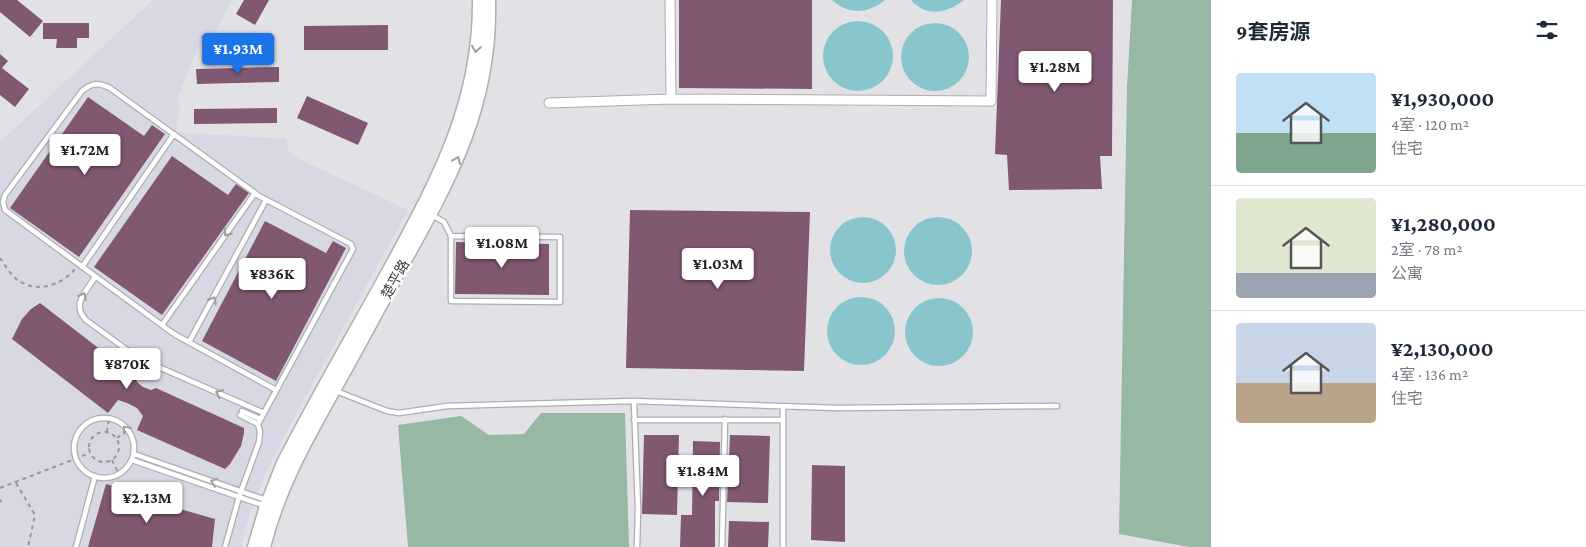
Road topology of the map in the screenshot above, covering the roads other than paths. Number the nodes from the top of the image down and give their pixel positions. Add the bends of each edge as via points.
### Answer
1 (479, 0) edge
2 (489, 0) edge
3 (670, 0) edge
4 (992, 0) edge
5 (671, 99) junction
6 (549, 103) dead end
7 (174, 134) junction
8 (256, 193) junction
9 (266, 200) junction
10 (431, 214) junction
11 (451, 236) junction
12 (80, 266) junction
13 (95, 277) junction
14 (162, 326) junction
15 (190, 342) junction
16 (329, 389) junction
17 (276, 390) junction
18 (634, 401) junction
19 (783, 406) junction
20 (1057, 406) dead end
21 (241, 413) dead end
22 (264, 413) junction
23 (725, 419) junction
24 (634, 420) junction
25 (783, 420) junction
26 (259, 422) junction
27 (134, 454) junction
28 (132, 460) junction
29 (95, 476) junction
30 (241, 491) junction
31 (239, 497) junction
32 (271, 505) junction
33 (76, 547) edge
34 (225, 547) edge
35 (254, 547) edge
36 (264, 547) edge
37 (637, 547) edge
38 (722, 547) edge
39 (783, 547) edge

1 -> 16 main road, 楚平路 via 472,81 455,137 421,211
10 -> 2 main road, 楚平路 via 455,166 483,82
3 - 5 street
4 - 5 street via 991,101
5 - 6 street
7 - 8 lane
7 - 12 lane
7 - 12 lane via 110,88 92,84 82,92 5,195 3,205 6,212
8 - 9 lane
8 -> 14 lane
15 -> 9 lane
9 - 17 lane via 351,244 353,249
10 - 11 lane via 444,222
10 - 16 main road, 楚平路
11 - 11 lane via 450,301 560,302 560,237
12 - 13 lane
13 - 14 lane
22 -> 13 lane via 138,358 86,320 79,304
14 - 15 lane
15 - 17 lane
16 - 18 lane via 400,413 447,406
16 - 32 main road, 楚平路 via 284,463
17 - 22 lane
18 - 19 lane
18 - 24 lane
19 - 20 lane
19 - 25 lane
21 - 26 lane
22 - 26 lane
23 - 24 lane
23 - 25 lane
23 - 38 lane
24 - 37 lane
25 - 39 lane
26 - 30 lane via 259,442
27 - 28 lane
27 -> 29 lane via 133,438 120,422 110,418 92,420 83,426 75,441 76,458 86,471
30 -> 27 lane
28 - 29 lane via 120,474
28 - 31 lane
29 - 33 lane
30 - 31 lane
30 - 32 lane
31 - 32 lane
31 - 34 lane
32 - 35 main road, 楚平路
32 - 36 main road, 楚平路

